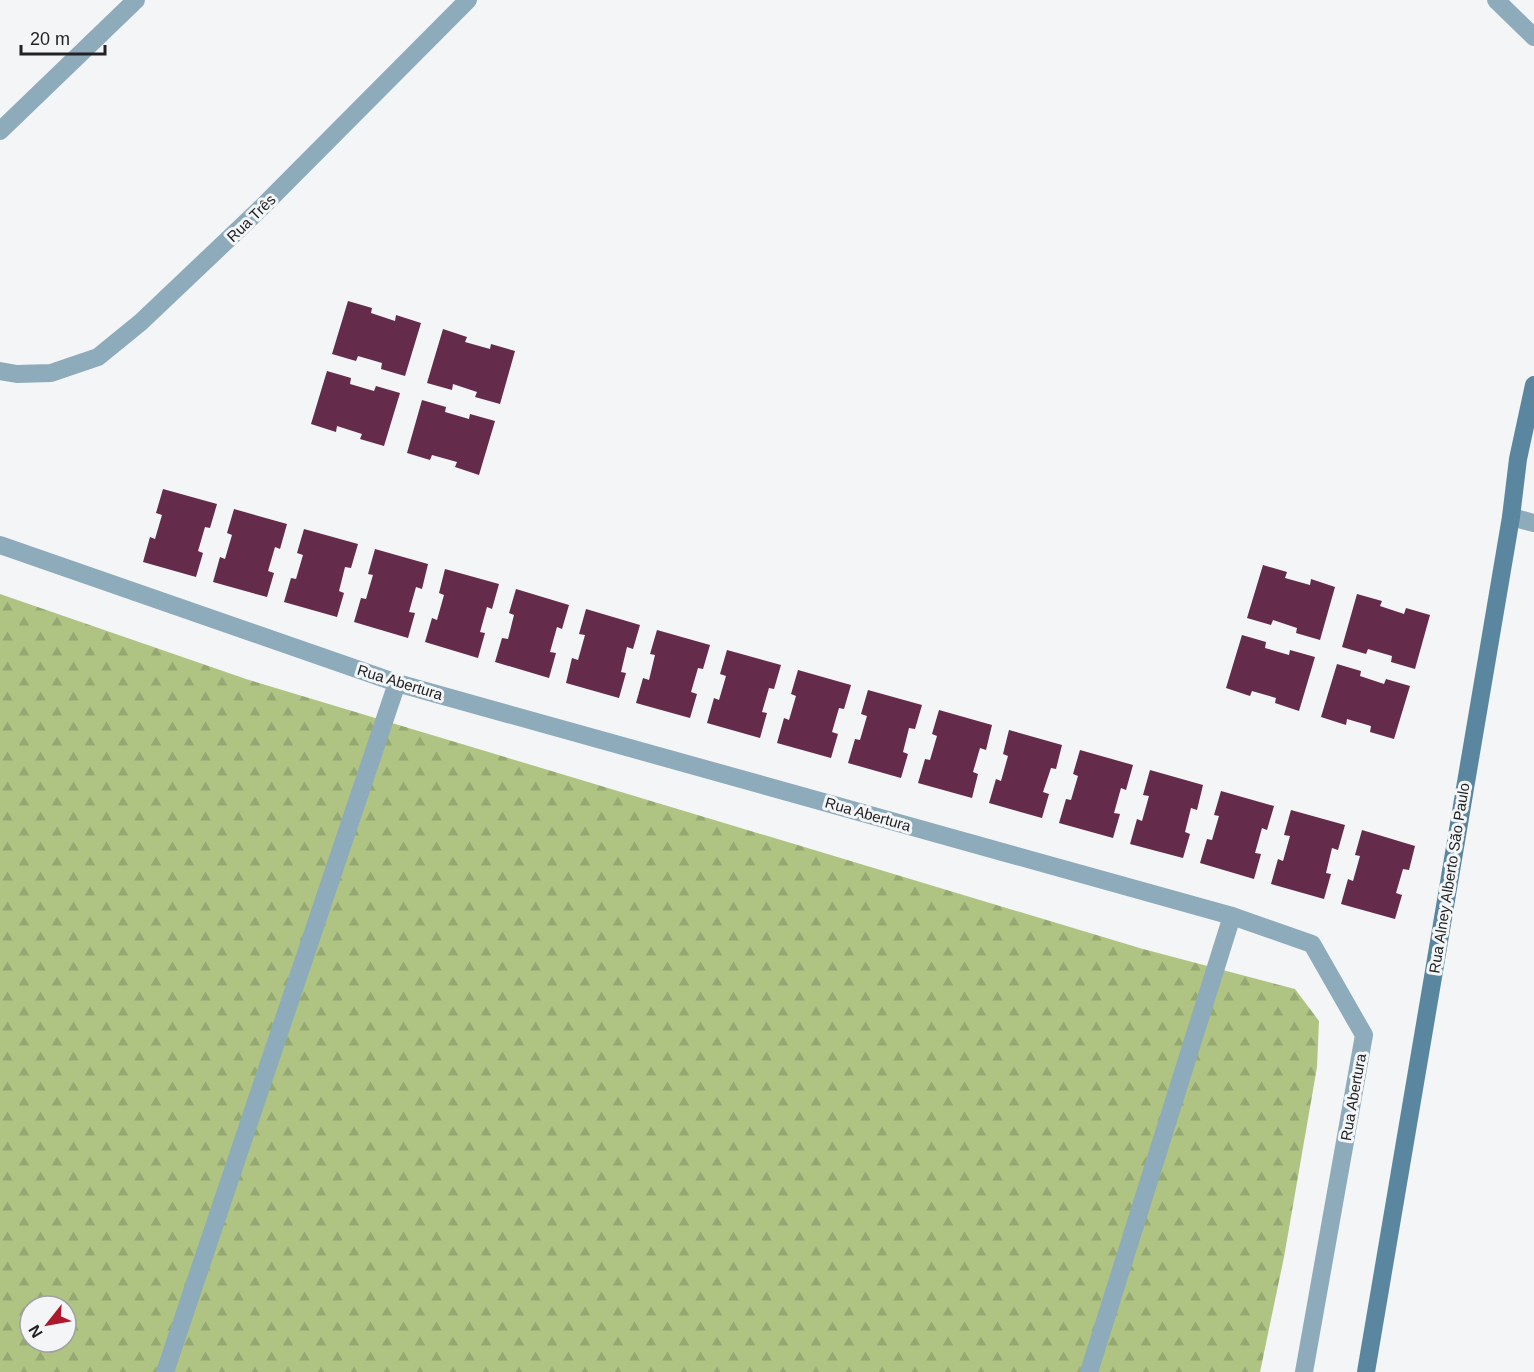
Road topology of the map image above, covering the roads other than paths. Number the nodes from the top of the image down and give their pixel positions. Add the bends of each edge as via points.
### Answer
1 (136, 0) edge
2 (468, 0) edge
3 (1496, 0) edge
4 (1534, 37) edge
5 (0, 130) edge
6 (0, 371) edge
7 (1534, 385) edge
8 (1511, 516) junction
9 (1534, 523) edge
10 (0, 545) edge
11 (397, 683) junction
12 (1232, 916) junction
13 (165, 1372) edge
14 (1089, 1372) edge
15 (1304, 1372) edge
16 (1366, 1372) edge

1 - 5 street
2 - 6 street, Rua Três via 261,208 141,322 98,357 51,373
3 - 4 street
7 - 8 street, Rua Alney Alberto São Paulo
8 - 9 street
8 - 16 street, Rua Alney Alberto São Paulo
10 - 11 street, Rua Abertura
11 - 12 street, Rua Abertura
11 - 13 street
12 - 14 street
12 - 15 street, Rua Abertura via 1312,944 1364,1035

